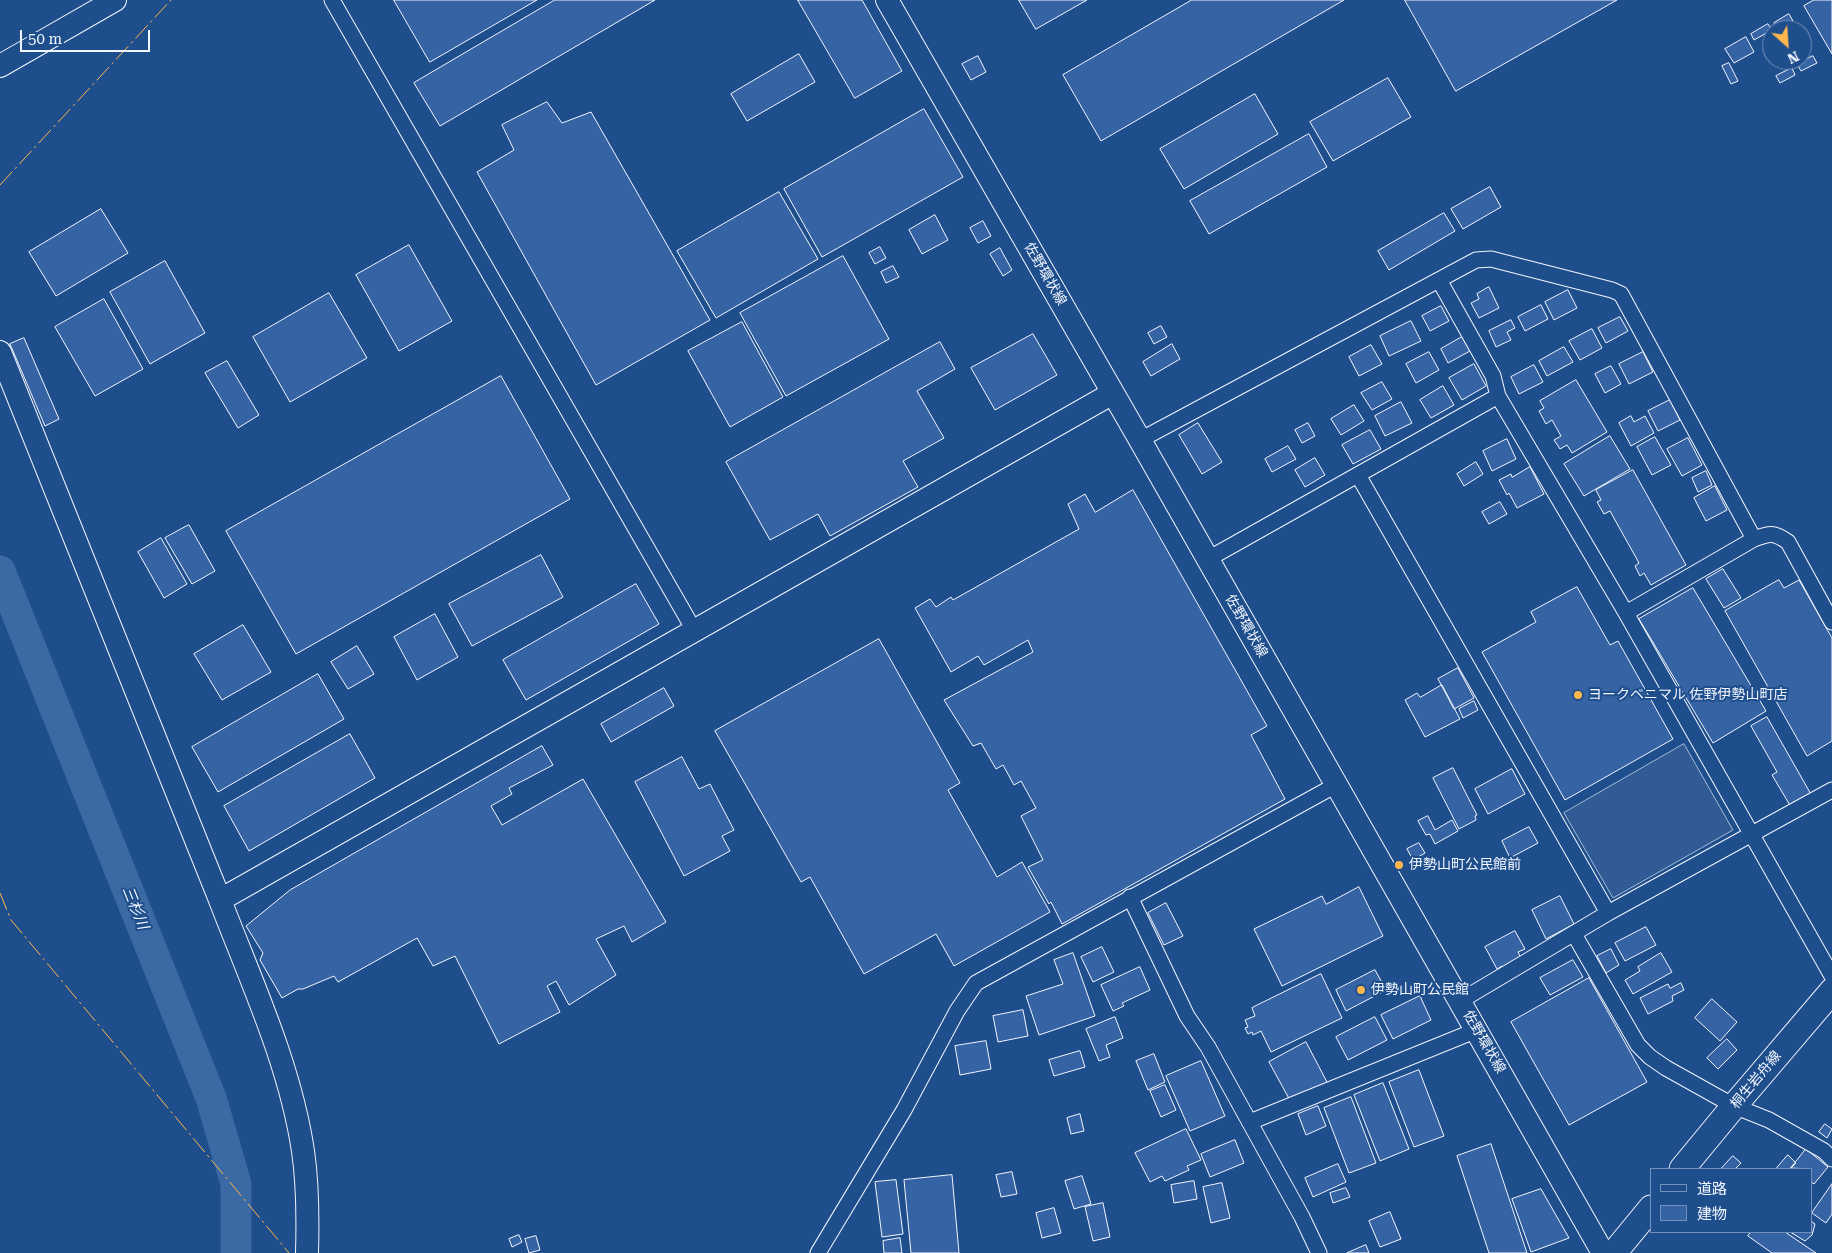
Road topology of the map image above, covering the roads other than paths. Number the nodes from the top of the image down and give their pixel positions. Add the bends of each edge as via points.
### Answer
1 (115, 0) edge
2 (332, 0) edge
3 (887, 0) edge
4 (0, 66) edge
5 (1438, 280) junction
6 (0, 352) edge
7 (1113, 393) junction
8 (1498, 396) junction
9 (1140, 440) junction
10 (1358, 475) junction
11 (1754, 539) junction
12 (1208, 559) junction
13 (1626, 613) junction
14 (1832, 622) edge
15 (694, 630) junction
16 (1336, 785) junction
17 (1832, 790) edge
18 (1751, 834) junction
19 (1130, 897) junction
20 (220, 900) junction
21 (1608, 913) junction
22 (1574, 934) junction
23 (1832, 976) edge
24 (1832, 991) edge
25 (1460, 1001) junction
26 (1477, 1030) junction
27 (1734, 1106) junction
28 (1250, 1122) junction
29 (1832, 1159) edge
30 (1683, 1168) edge
31 (1650, 1209) edge
32 (307, 1253) edge
33 (818, 1253) edge
34 (1319, 1253) edge
35 (1603, 1253) edge
36 (1614, 1253) edge

1 - 4 street
2 - 15 street
3 - 7 street, 佐野環状線
5 - 8 street via 1493,376
5 - 9 street
5 - 11 street via 1476,260 1491,259 1621,294
6 - 20 street
7 - 9 street, 佐野環状線
7 - 15 street
8 - 10 street
8 - 13 street
9 - 12 street, 佐野環状線
10 - 12 street
10 - 21 street
11 - 13 street
11 - 14 street via 1776,534 1788,542
12 - 16 street, 佐野環状線
13 - 18 street
15 - 20 street
16 - 19 street
16 - 25 street, 佐野環状線
17 - 18 street
18 - 21 street
18 - 23 street
19 - 28 street via 1187,1016
19 - 33 street via 976,983
20 - 32 street via 291,1094 303,1150 308,1207
21 - 22 street
22 - 25 street
22 - 27 street via 1638,1045 1650,1058
24 - 27 main road, 桐生岩舟線
25 - 26 street, 佐野環状線
26 - 28 street
26 - 35 street, 佐野環状線
27 - 29 street via 1769,1120
27 - 30 main road, 桐生岩舟線
28 - 34 street
31 - 36 main road

